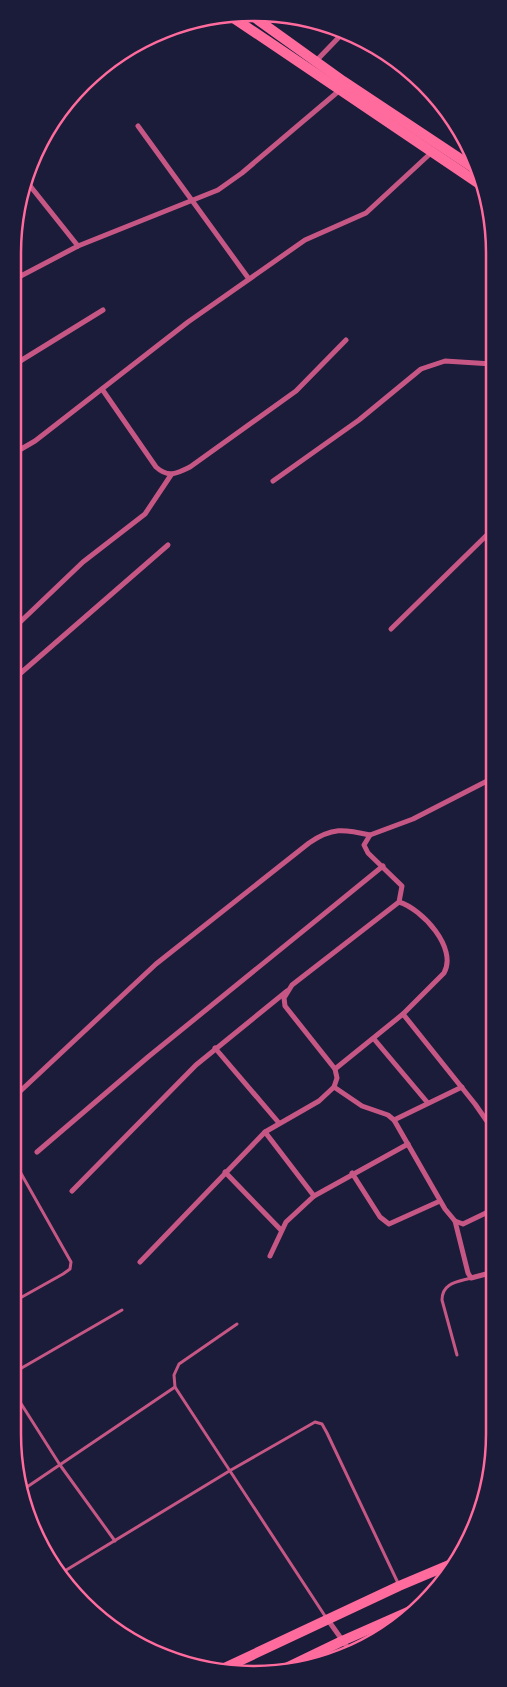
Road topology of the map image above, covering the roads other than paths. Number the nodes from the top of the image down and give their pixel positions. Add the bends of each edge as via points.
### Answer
1 (260, 21) edge
2 (239, 22) edge
3 (339, 38) edge
4 (316, 62) junction
5 (340, 90) junction
6 (138, 126) dead end
7 (432, 151) junction
8 (468, 164) edge
9 (473, 180) edge
10 (31, 187) edge
11 (192, 202) junction
12 (78, 246) junction
13 (21, 276) edge
14 (249, 279) junction
15 (102, 310) dead end
16 (346, 340) dead end
17 (21, 361) edge
18 (486, 364) edge
19 (102, 389) junction
20 (21, 449) edge
21 (171, 475) junction
22 (273, 481) dead end
23 (486, 536) edge
24 (168, 545) dead end
25 (21, 621) edge
26 (392, 629) dead end
27 (21, 673) edge
28 (486, 782) edge
29 (370, 836) junction
30 (383, 866) junction
31 (399, 902) junction
32 (287, 991) junction
33 (402, 1014) junction
34 (374, 1039) junction
35 (215, 1048) junction
36 (335, 1069) junction
37 (334, 1087) junction
38 (462, 1087) junction
39 (21, 1090) edge
40 (427, 1102) junction
41 (394, 1120) junction
42 (486, 1120) edge
43 (280, 1123) junction
44 (265, 1132) junction
45 (408, 1144) junction
46 (37, 1152) dead end
47 (225, 1172) junction
48 (21, 1173) edge
49 (352, 1174) junction
50 (72, 1191) dead end
51 (314, 1196) junction
52 (440, 1201) junction
53 (486, 1213) edge
54 (455, 1221) junction
55 (281, 1230) junction
56 (270, 1256) dead end
57 (140, 1262) dead end
58 (486, 1274) edge
59 (472, 1278) junction
60 (21, 1298) edge
61 (122, 1310) dead end
62 (238, 1324) dead end
63 (457, 1355) dead end
64 (21, 1367) edge
65 (175, 1387) junction
66 (21, 1404) edge
67 (60, 1465) junction
68 (231, 1470) junction
69 (28, 1487) edge
70 (115, 1541) junction
71 (66, 1570) edge
72 (438, 1575) edge
73 (399, 1586) junction
74 (396, 1617) edge
75 (327, 1620) junction
76 (342, 1640) junction
77 (346, 1646) edge
78 (301, 1661) edge
79 (232, 1665) edge

1 - 4 highway
2 - 5 highway
3 - 4 street
4 - 8 highway
5 - 7 highway
5 - 11 street via 242,173 218,190
6 - 11 street
7 - 9 highway
7 - 14 street via 366,213 305,240
10 - 12 street
11 - 12 street
11 - 14 street
12 - 13 street
14 - 19 street
15 - 17 street
16 - 21 street via 296,391 190,467
18 - 22 street via 445,361 421,368 359,420
19 - 20 street
19 - 21 street via 156,467
21 - 25 street via 145,514 83,562
23 - 26 street
24 - 27 street
28 - 29 street via 413,819
29 - 30 street via 364,845
29 - 39 street via 332,831 309,843 156,964
30 - 31 street via 402,886
30 - 46 street via 156,1050
31 - 32 street
31 - 33 street via 426,918 448,957 444,973
32 - 35 street
32 - 36 street via 284,1006
33 - 34 street
33 - 38 street
34 - 36 street
34 - 40 street
35 - 43 street
35 - 50 street
36 - 37 street
37 - 41 street via 362,1106
37 - 43 street via 319,1101
38 - 40 street
38 - 42 street
40 - 41 street
41 - 45 street
43 - 44 street
44 - 47 street
44 - 51 street
45 - 49 street
45 - 52 street
47 - 55 street
47 - 57 street
48 - 60 lane via 71,1262 70,1270
49 - 51 street
49 - 52 street via 380,1217 389,1224
51 - 55 street
52 - 54 street
53 - 54 street via 463,1224
54 - 59 street
55 - 56 street
58 - 59 street
59 - 63 lane via 446,1286 442,1292
61 - 64 lane
62 - 65 lane via 179,1364 174,1375
65 - 67 lane
65 - 68 lane
66 - 67 lane
67 - 69 lane
67 - 70 lane
68 - 70 lane
68 - 73 lane via 304,1426 315,1422 322,1424
68 - 75 lane
70 - 71 lane
72 - 73 highway
73 - 75 highway
74 - 76 highway
75 - 76 street
75 - 79 highway
76 - 77 street
76 - 78 highway

